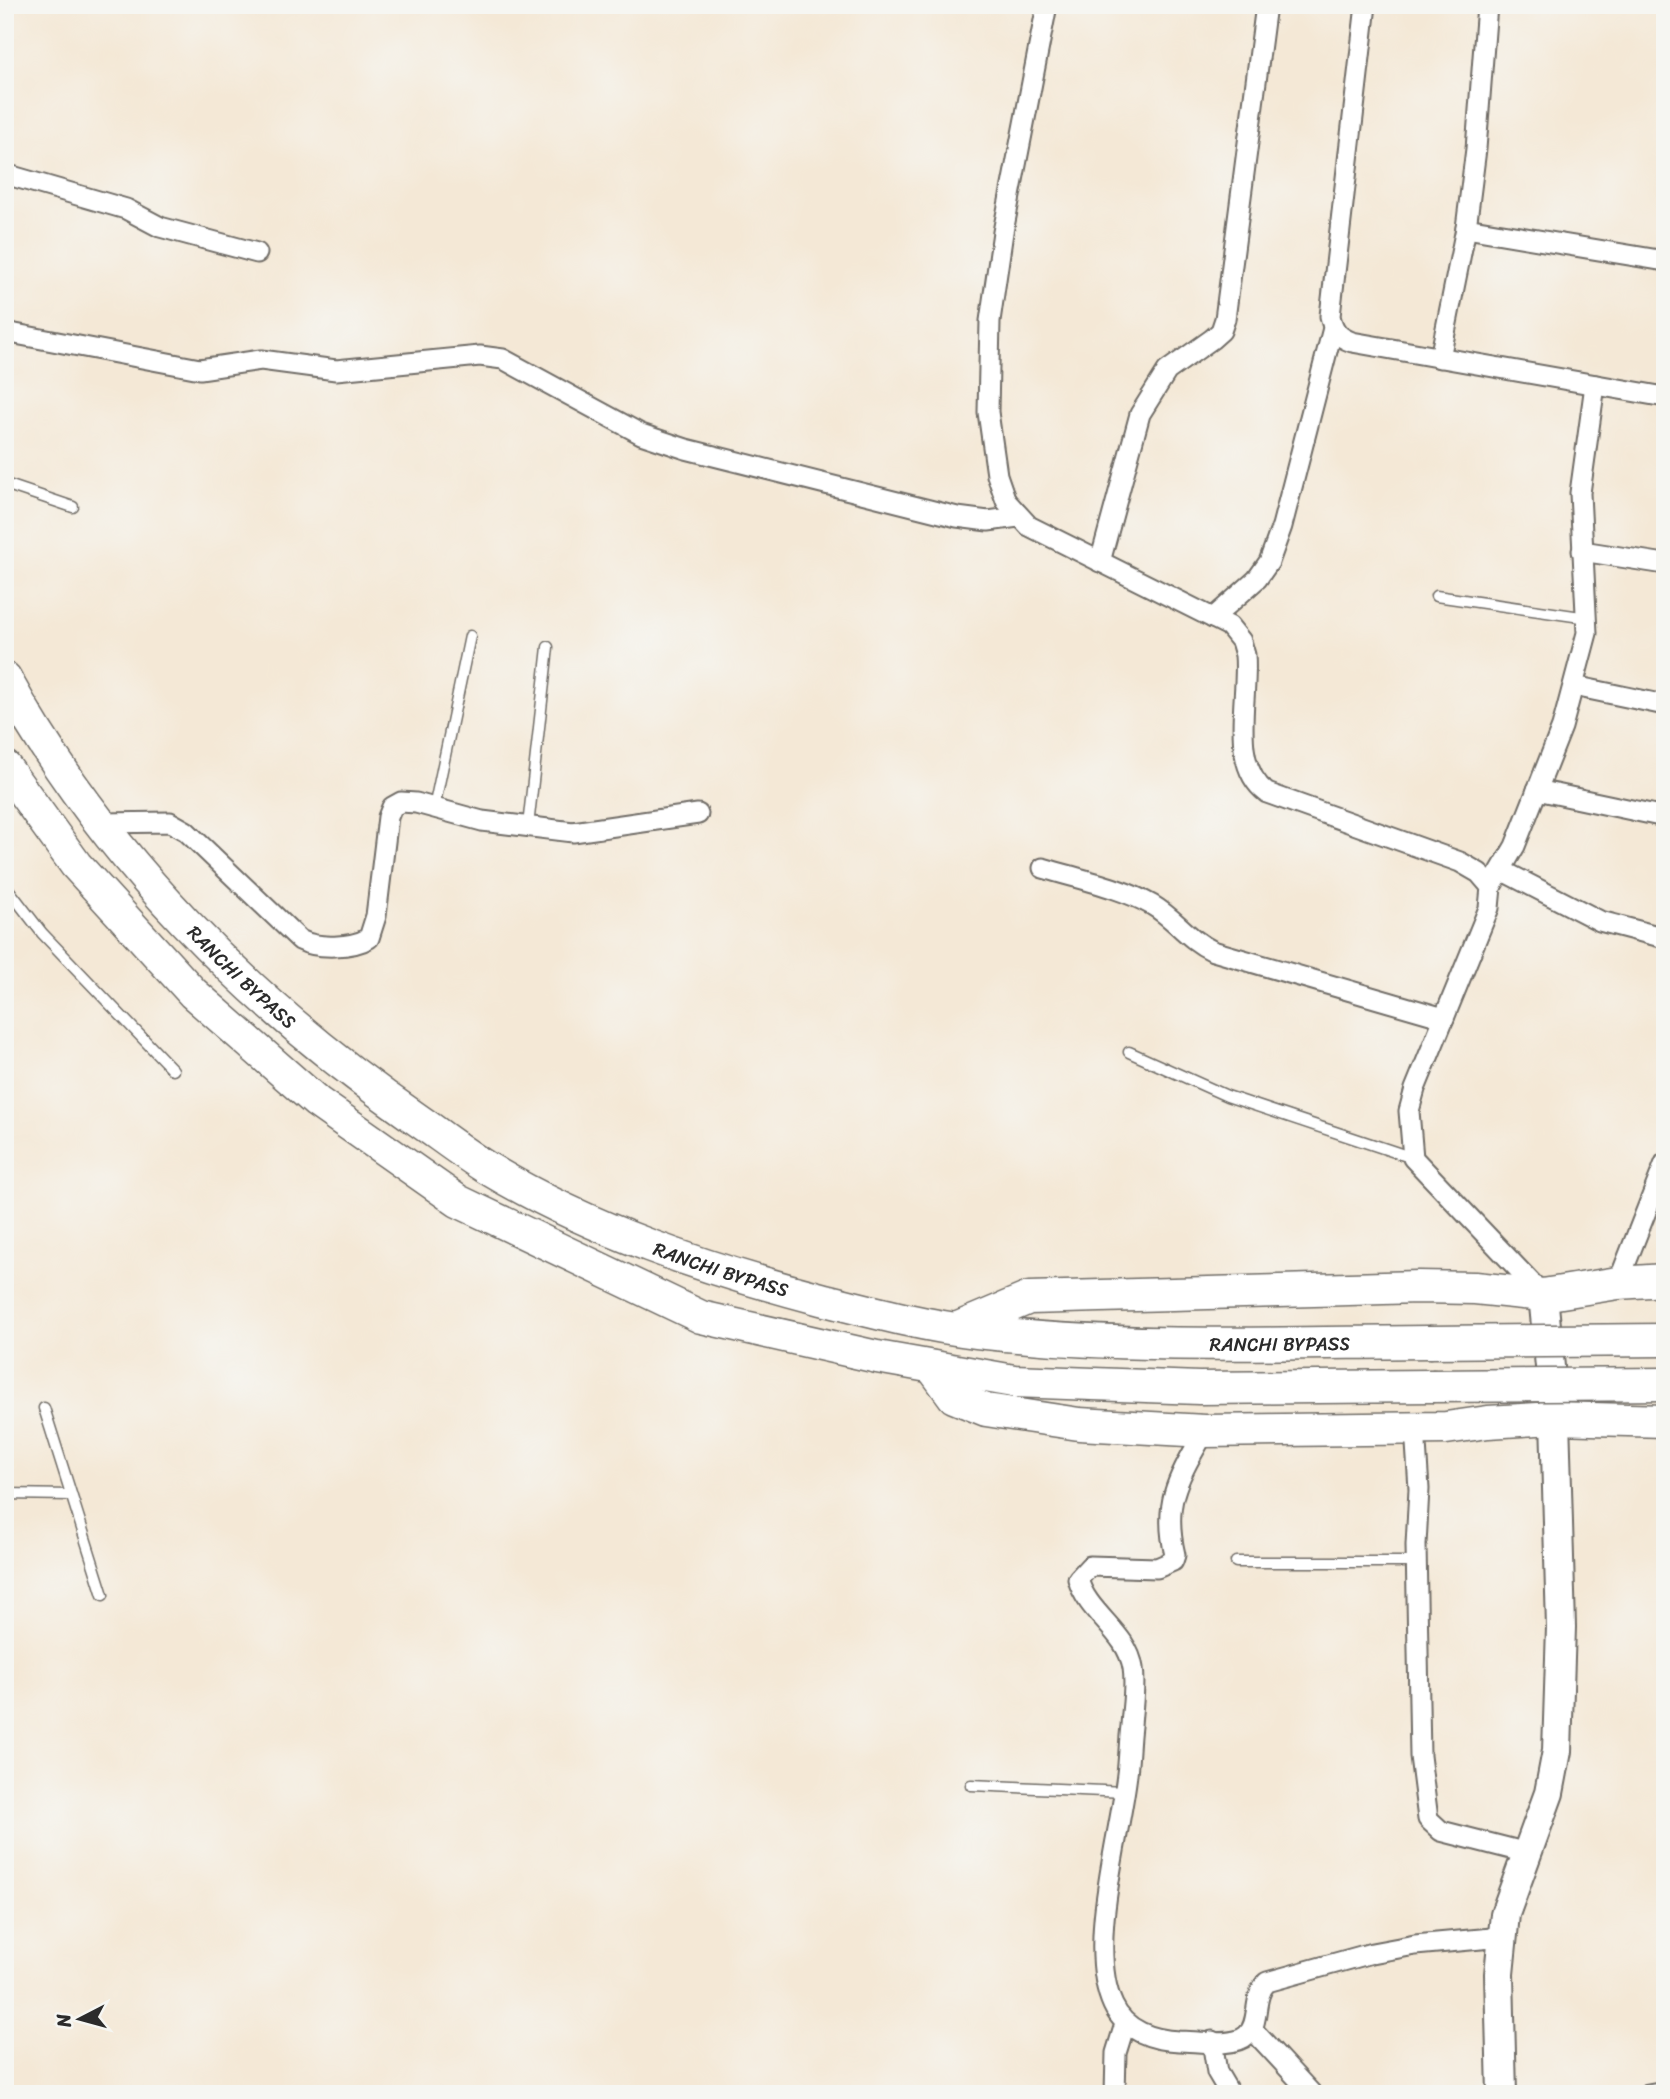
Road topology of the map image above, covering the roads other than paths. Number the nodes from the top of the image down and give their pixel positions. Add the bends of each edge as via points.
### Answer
1 (1047, 5) edge
2 (1266, 5) edge
3 (1366, 5) edge
4 (1487, 5) edge
5 (5, 174) edge
6 (1466, 228) junction
7 (257, 253) dead end
8 (1665, 261) edge
9 (1333, 328) junction
10 (5, 332) edge
11 (1440, 358) junction
12 (1595, 385) junction
13 (1665, 397) edge
14 (5, 484) edge
15 (73, 507) dead end
16 (1018, 517) junction
17 (1582, 551) junction
18 (1100, 562) junction
19 (1665, 564) edge
20 (1436, 596) dead end
21 (1213, 618) junction
22 (1588, 618) junction
23 (470, 636) dead end
24 (548, 647) dead end
25 (5, 678) edge
26 (1574, 686) junction
27 (1665, 705) edge
28 (5, 767) edge
29 (1537, 790) junction
30 (434, 808) junction
31 (698, 814) dead end
32 (1665, 817) edge
33 (102, 823) junction
34 (528, 826) junction
35 (1043, 868) dead end
36 (1497, 879) junction
37 (5, 885) edge
38 (1665, 938) edge
39 (1444, 1018) junction
40 (1129, 1052) dead end
41 (173, 1070) dead end
42 (1413, 1158) junction
43 (1665, 1163) edge
44 (1665, 1280) edge
45 (1618, 1283) junction
46 (1543, 1295) junction
47 (957, 1328) junction
48 (1665, 1340) edge
49 (932, 1367) junction
50 (1665, 1384) edge
51 (44, 1408) dead end
52 (1555, 1418) junction
53 (1665, 1421) edge
54 (1415, 1428) junction
55 (1205, 1432) junction
56 (5, 1493) edge
57 (71, 1495) junction
58 (1236, 1562) dead end
59 (1417, 1562) junction
60 (103, 1595) dead end
61 (971, 1785) dead end
62 (1125, 1792) junction
63 (1527, 1853) junction
64 (1503, 1937) junction
65 (1125, 2024) junction
66 (1252, 2029) junction
67 (1212, 2041) junction
68 (1665, 2091) edge
69 (1115, 2094) edge
70 (1230, 2094) edge
71 (1312, 2094) edge
72 (1502, 2094) edge
73 (1648, 2094) edge

1 - 16 street via 990,321 988,412 997,475 1006,501
2 - 18 street via 1225,319 1221,331 1167,371 1139,414
3 - 9 street via 1338,229 1330,316
4 - 6 street
5 - 7 street via 126,209 160,228
6 - 8 street
6 - 11 street
9 - 11 street via 1352,342
9 - 21 street via 1269,562 1257,579
10 - 16 street via 200,369 261,360 336,370 480,356 503,359 641,434 686,449 957,517 988,521
11 - 12 street
12 - 13 street
12 - 17 street via 1580,493
14 - 15 lane
16 - 18 street
17 - 19 street
17 - 22 street
18 - 21 street
20 - 22 lane
21 - 36 street via 1229,626 1243,648 1247,673 1244,753 1256,785
22 - 26 street
23 - 30 lane
24 - 34 lane
25 - 33 main road, RANCHI BYPASS via 36,734
26 - 27 street
26 - 29 street
28 - 49 main road via 76,865 193,993 317,1102 457,1201 701,1317
29 - 32 street
29 - 36 street
30 - 33 street via 401,802 392,807 369,938 318,946 299,940 186,831 170,822
30 - 34 street via 482,821
31 - 34 street via 573,832
33 - 47 main road, RANCHI BYPASS via 213,954 351,1074 488,1168 602,1227 734,1277
35 - 39 street via 1140,899 1156,907 1192,941 1213,951
36 - 38 street via 1600,921
36 - 39 street
37 - 41 lane via 42,933
39 - 42 street via 1409,1111
40 - 42 lane via 1227,1096
42 - 46 street
43 - 45 street
44 - 45 main road
45 - 46 main road
46 - 47 main road via 1418,1287 1029,1298
46 - 52 street
47 - 48 main road, RANCHI BYPASS, bridge via 1057,1338 1199,1343
49 - 50 main road, bridge via 1014,1381 1199,1388
49 - 55 main road via 954,1397 986,1410 1079,1424
51 - 57 lane
52 - 53 main road
52 - 54 main road
52 - 63 street via 1561,1627 1557,1751 1549,1793
54 - 55 main road
54 - 59 street
55 - 62 street via 1171,1500 1172,1561 1157,1568 1090,1566 1078,1579 1088,1600 1126,1644 1133,1668
56 - 57 lane
57 - 60 lane
58 - 59 lane
59 - 63 street via 1420,1756 1428,1819 1441,1831
61 - 62 lane
62 - 65 street via 1104,1929 1104,1971 1114,2007
63 - 64 street via 1505,1914
64 - 66 street via 1383,1951 1266,1982 1257,1998
64 - 72 street via 1499,1987
65 - 67 street via 1166,2040
65 - 69 street via 1115,2053
66 - 67 street via 1239,2040
66 - 71 street
67 - 70 street via 1217,2072
68 - 73 street

